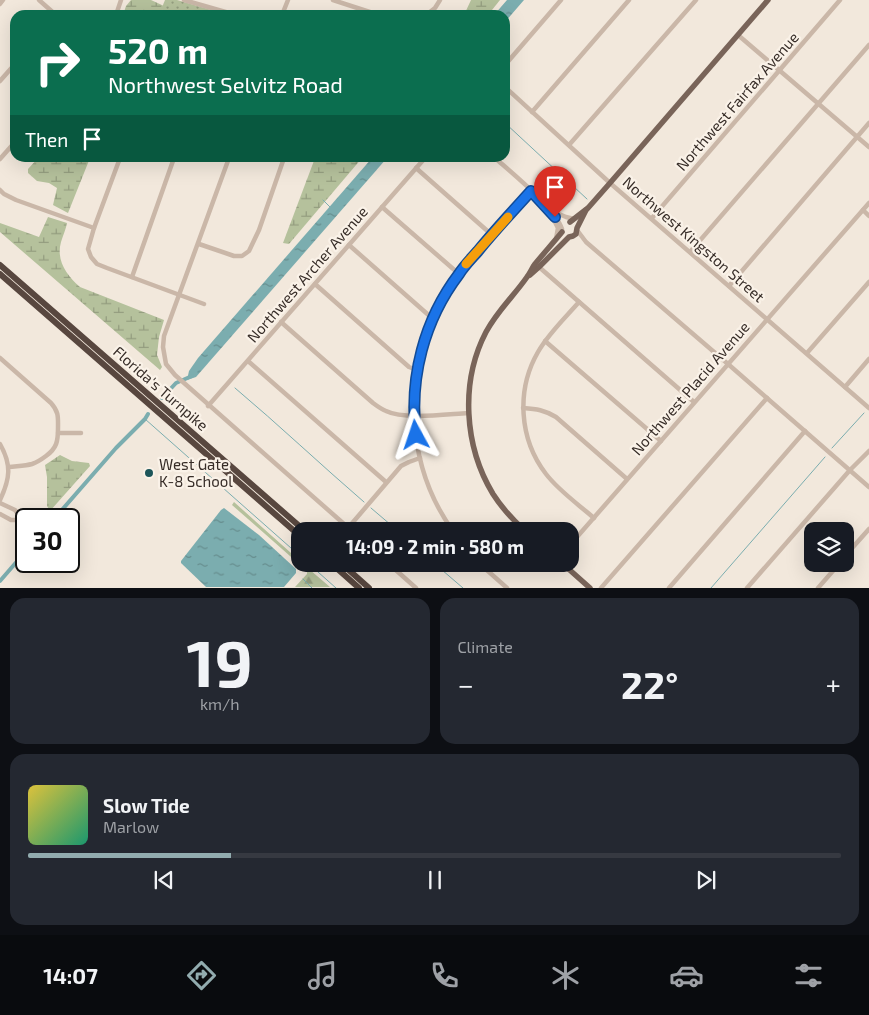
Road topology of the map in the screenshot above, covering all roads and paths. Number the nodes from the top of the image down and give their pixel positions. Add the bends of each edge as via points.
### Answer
1 (3, 0) edge
2 (39, 0) edge
3 (184, 0) edge
4 (333, 0) edge
5 (440, 0) edge
6 (561, 0) edge
7 (629, 0) edge
8 (696, 0) edge
9 (768, 0) edge
10 (840, 0) edge
11 (0, 4) edge
12 (50, 10) edge
13 (219, 10) edge
14 (364, 10) edge
15 (432, 10) edge
16 (738, 35) junction
17 (869, 45) edge
18 (510, 59) edge
19 (10, 70) edge
20 (779, 70) junction
21 (0, 81) edge
22 (510, 92) edge
23 (818, 104) junction
24 (532, 112) junction
25 (869, 124) edge
26 (857, 137) junction
27 (569, 145) junction
28 (869, 147) edge
29 (10, 148) edge
30 (0, 159) edge
31 (119, 162) edge
32 (173, 162) edge
33 (228, 162) edge
34 (283, 162) edge
35 (421, 162) edge
36 (499, 162) edge
37 (416, 168) junction
38 (610, 183) junction
39 (0, 190) edge
40 (531, 191) junction
41 (869, 203) edge
42 (382, 207) junction
43 (588, 208) junction
44 (863, 210) junction
45 (551, 211) junction
46 (869, 216) edge
47 (652, 218) junction
48 (571, 221) junction
49 (94, 228) junction
50 (577, 229) junction
51 (562, 230) junction
52 (492, 235) junction
53 (570, 237) junction
54 (556, 240) junction
55 (586, 242) junction
56 (199, 244) junction
57 (349, 245) junction
58 (690, 252) junction
59 (0, 264) edge
60 (539, 267) junction
61 (0, 274) edge
62 (459, 274) junction
63 (528, 276) junction
64 (132, 277) junction
65 (869, 282) edge
66 (315, 284) junction
67 (729, 286) junction
68 (180, 295) junction
69 (579, 302) junction
70 (204, 304) dead end
71 (433, 318) junction
72 (767, 319) junction
73 (281, 322) junction
74 (546, 341) junction
75 (807, 353) junction
76 (0, 358) edge
77 (869, 359) edge
78 (248, 361) junction
79 (728, 364) junction
80 (417, 370) junction
81 (845, 387) junction
82 (767, 398) junction
83 (694, 402) junction
84 (208, 406) junction
85 (523, 408) junction
86 (869, 408) edge
87 (468, 413) junction
88 (414, 415) junction
89 (805, 431) junction
90 (58, 433) junction
91 (81, 433) dead end
92 (661, 441) junction
93 (0, 444) edge
94 (869, 451) edge
95 (420, 458) junction
96 (9, 467) junction
97 (850, 470) junction
98 (627, 479) junction
99 (386, 482) junction
100 (869, 487) edge
101 (0, 501) edge
102 (0, 514) edge
103 (594, 518) junction
104 (295, 522) edge
105 (341, 522) edge
106 (356, 522) edge
107 (449, 522) edge
108 (516, 522) edge
109 (291, 528) edge
110 (869, 529) edge
111 (579, 535) edge
112 (854, 546) edge
113 (341, 572) edge
114 (351, 572) edge
115 (398, 572) edge
116 (489, 572) edge
117 (572, 572) edge
118 (831, 572) edge
119 (359, 588) edge
120 (369, 588) edge
121 (416, 588) edge
122 (507, 588) edge
123 (590, 588) edge
124 (601, 588) edge
125 (669, 588) edge
126 (748, 588) edge
127 (818, 588) edge

1 - 11 street
2 - 12 street
3 - 13 street
4 - 14 street
5 - 15 street
6 - 18 street
7 - 24 street
8 - 27 street
9 - 16 main road
10 - 20 street, Northwest Fairfax Avenue
16 - 20 street
16 - 38 main road
17 - 23 street
19 - 21 street
20 - 23 street
20 - 47 street, Northwest Fairfax Avenue
22 - 24 street, Northwest Kingston Street
23 - 26 street
23 - 58 street
24 - 27 street, Northwest Kingston Street
25 - 26 street
26 - 28 street
26 - 67 street
27 - 38 street, Northwest Kingston Street
29 - 30 street
31 - 49 street
32 - 64 street
33 - 56 street
34 - 56 street via 250,251 234,256
35 - 37 street, Northwest Archer Avenue
36 - 40 street
37 - 42 street, Northwest Archer Avenue
37 - 52 street
38 - 43 main road
38 - 47 street, Northwest Kingston Street
39 - 49 street via 16,200
40 - 45 street
40 - 52 street
41 - 44 street, Northwest Placid Avenue
42 - 57 street, Northwest Archer Avenue
42 - 62 street
43 - 48 main road
43 - 50 main road
44 - 46 street
44 - 72 street, Northwest Placid Avenue
45 - 48 street
45 - 51 street
45 - 54 street via 558,228
47 - 58 street, Northwest Kingston Street
48 - 50 main road
48 - 51 main road via 563,225
49 - 64 street via 88,249 90,256 97,264
50 - 53 main road via 576,234
50 - 55 street
51 - 53 main road via 565,236
51 - 54 main road
52 - 62 street
53 - 55 street
53 - 60 main road
54 - 63 main road
55 - 79 street
56 - 68 street
57 - 66 street, Northwest Archer Avenue
57 - 71 street
58 - 67 street, Northwest Kingston Street
59 - 104 highway, Florida's Turnpike
60 - 63 main road
60 - 69 street
61 - 109 highway, Florida's Turnpike
62 - 71 street
63 - 87 main road via 486,333 474,362
64 - 68 street
65 - 75 street
66 - 73 street, Northwest Archer Avenue
66 - 80 street via 409,367
67 - 72 street, Northwest Kingston Street
68 - 70 street
68 - 84 street via 164,336 166,364
69 - 74 street
69 - 83 street
71 - 80 street
72 - 75 street, Northwest Kingston Street
72 - 79 street, Northwest Placid Avenue
73 - 78 street, Northwest Archer Avenue
73 - 88 street via 373,403 396,415
74 - 85 street via 524,385
74 - 92 street
75 - 81 street, Northwest Kingston Street
76 - 90 street via 56,408
77 - 81 street
78 - 84 street, Northwest Archer Avenue
78 - 99 street
79 - 82 street
79 - 83 street, Northwest Placid Avenue
80 - 88 street
81 - 86 street, Northwest Kingston Street
82 - 89 street
82 - 124 street
83 - 92 street, Northwest Placid Avenue
84 - 105 street
85 - 98 street via 547,411 556,417
85 - 103 street via 527,436 542,468 558,487
87 - 88 street
87 - 108 main road via 473,446 484,478 502,507
88 - 95 street
89 - 97 street
89 - 125 street
90 - 91 street
90 - 96 street via 53,451 39,461
92 - 98 street, Northwest Placid Avenue
93 - 96 street
94 - 97 street
95 - 99 street via 401,466
95 - 107 street via 434,498
96 - 101 street
97 - 100 street
97 - 126 street
98 - 103 street, Northwest Placid Avenue
99 - 106 street
101 - 102 street via 19,515 14,520
103 - 111 street, Northwest Placid Avenue
110 - 112 street
113 - 119 highway
114 - 120 highway
115 - 121 street
116 - 122 street
117 - 123 main road
118 - 127 street

